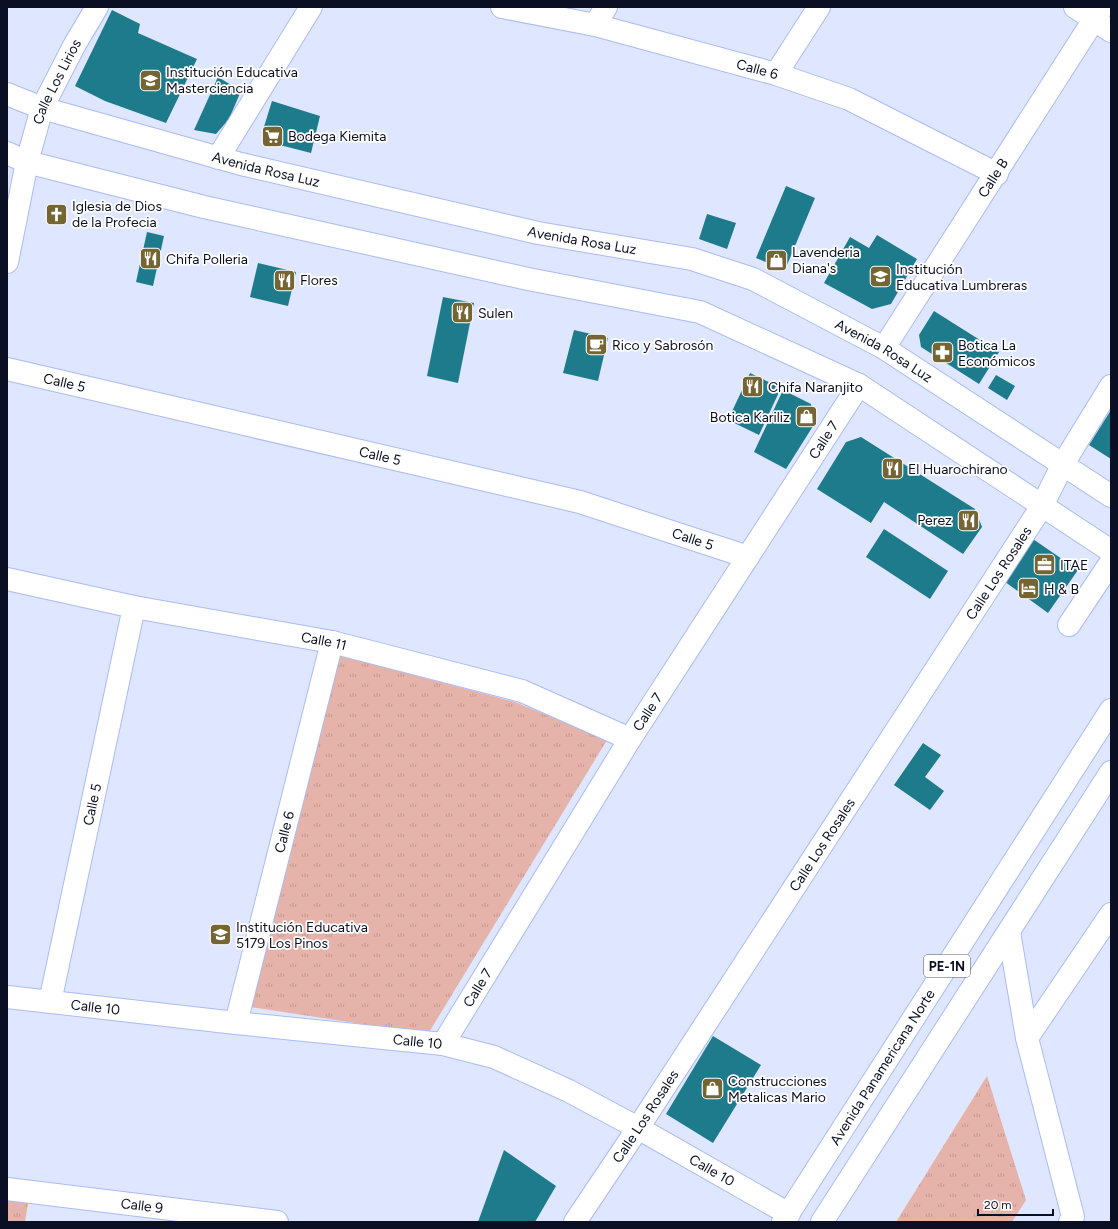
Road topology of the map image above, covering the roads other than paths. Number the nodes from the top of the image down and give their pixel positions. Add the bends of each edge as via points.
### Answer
1 (97, 7) edge
2 (312, 7) edge
3 (502, 7) edge
4 (606, 7) edge
5 (819, 7) edge
6 (1075, 7) edge
7 (1103, 19) edge
8 (594, 25) junction
9 (776, 74) junction
10 (7, 94) edge
11 (42, 108) junction
12 (7, 153) edge
13 (218, 158) junction
14 (27, 162) junction
15 (997, 174) junction
16 (7, 262) edge
17 (884, 348) junction
18 (7, 369) edge
19 (859, 384) junction
20 (1111, 386) edge
21 (1063, 464) junction
22 (1111, 496) edge
23 (1042, 506) junction
24 (1111, 551) edge
25 (748, 557) junction
26 (1111, 562) edge
27 (7, 579) edge
28 (134, 607) junction
29 (1069, 625) dead end
30 (332, 642) junction
31 (1111, 710) edge
32 (630, 739) junction
33 (1111, 772) edge
34 (1111, 914) edge
35 (1009, 932) junction
36 (7, 997) edge
37 (50, 1002) junction
38 (236, 1023) junction
39 (1027, 1038) junction
40 (443, 1044) junction
41 (638, 1128) junction
42 (7, 1189) edge
43 (786, 1218) edge
44 (1074, 1220) edge
45 (277, 1222) edge
46 (575, 1222) edge
47 (822, 1222) edge

1 - 11 main road, Calle Los Lirios
2 - 13 main road
3 - 8 main road, Calle 6
4 - 8 main road
5 - 9 main road
6 - 7 main road
7 - 15 main road, Calle B
8 - 9 main road, Calle 6
9 - 15 main road, Calle 6 via 849,99
10 - 11 main road, Avenida Rosa Luz
11 - 13 main road, Avenida Rosa Luz
11 - 14 main road, Calle Los Lirios
12 - 14 main road
13 - 17 main road, Avenida Rosa Luz via 538,233 692,259 752,279
14 - 16 main road, Calle Los Lirios
14 - 19 main road via 204,207 528,280 700,312
15 - 17 main road, Calle B
17 - 21 main road, Avenida Rosa Luz
18 - 25 main road, Calle 5 via 580,502
19 - 23 main road
19 - 25 main road, Calle 7
20 - 21 main road, Calle Los Rosales
21 - 22 main road, Avenida Rosa Luz
21 - 23 main road, Calle Los Rosales
23 - 24 main road
23 - 41 main road, Calle Los Rosales
25 - 32 main road, Calle 7
26 - 29 main road
27 - 28 main road, Calle 11
28 - 30 main road, Calle 11
28 - 37 main road, Calle 5
30 - 32 main road, Calle 11 via 522,691
30 - 38 main road, Calle 6
31 - 43 main road, Avenida Panamericana Norte / PE-1N
32 - 40 main road, Calle 7
33 - 35 main road, PE-1N
34 - 39 main road
35 - 39 main road
35 - 47 main road, PE-1N
36 - 37 main road, Calle 10
37 - 38 main road, Calle 10
38 - 40 main road, Calle 10
39 - 44 main road
40 - 41 main road, Calle 10 via 494,1057 569,1091
41 - 43 main road, Calle 10
41 - 46 main road, Calle Los Rosales
42 - 45 main road, Calle 9

